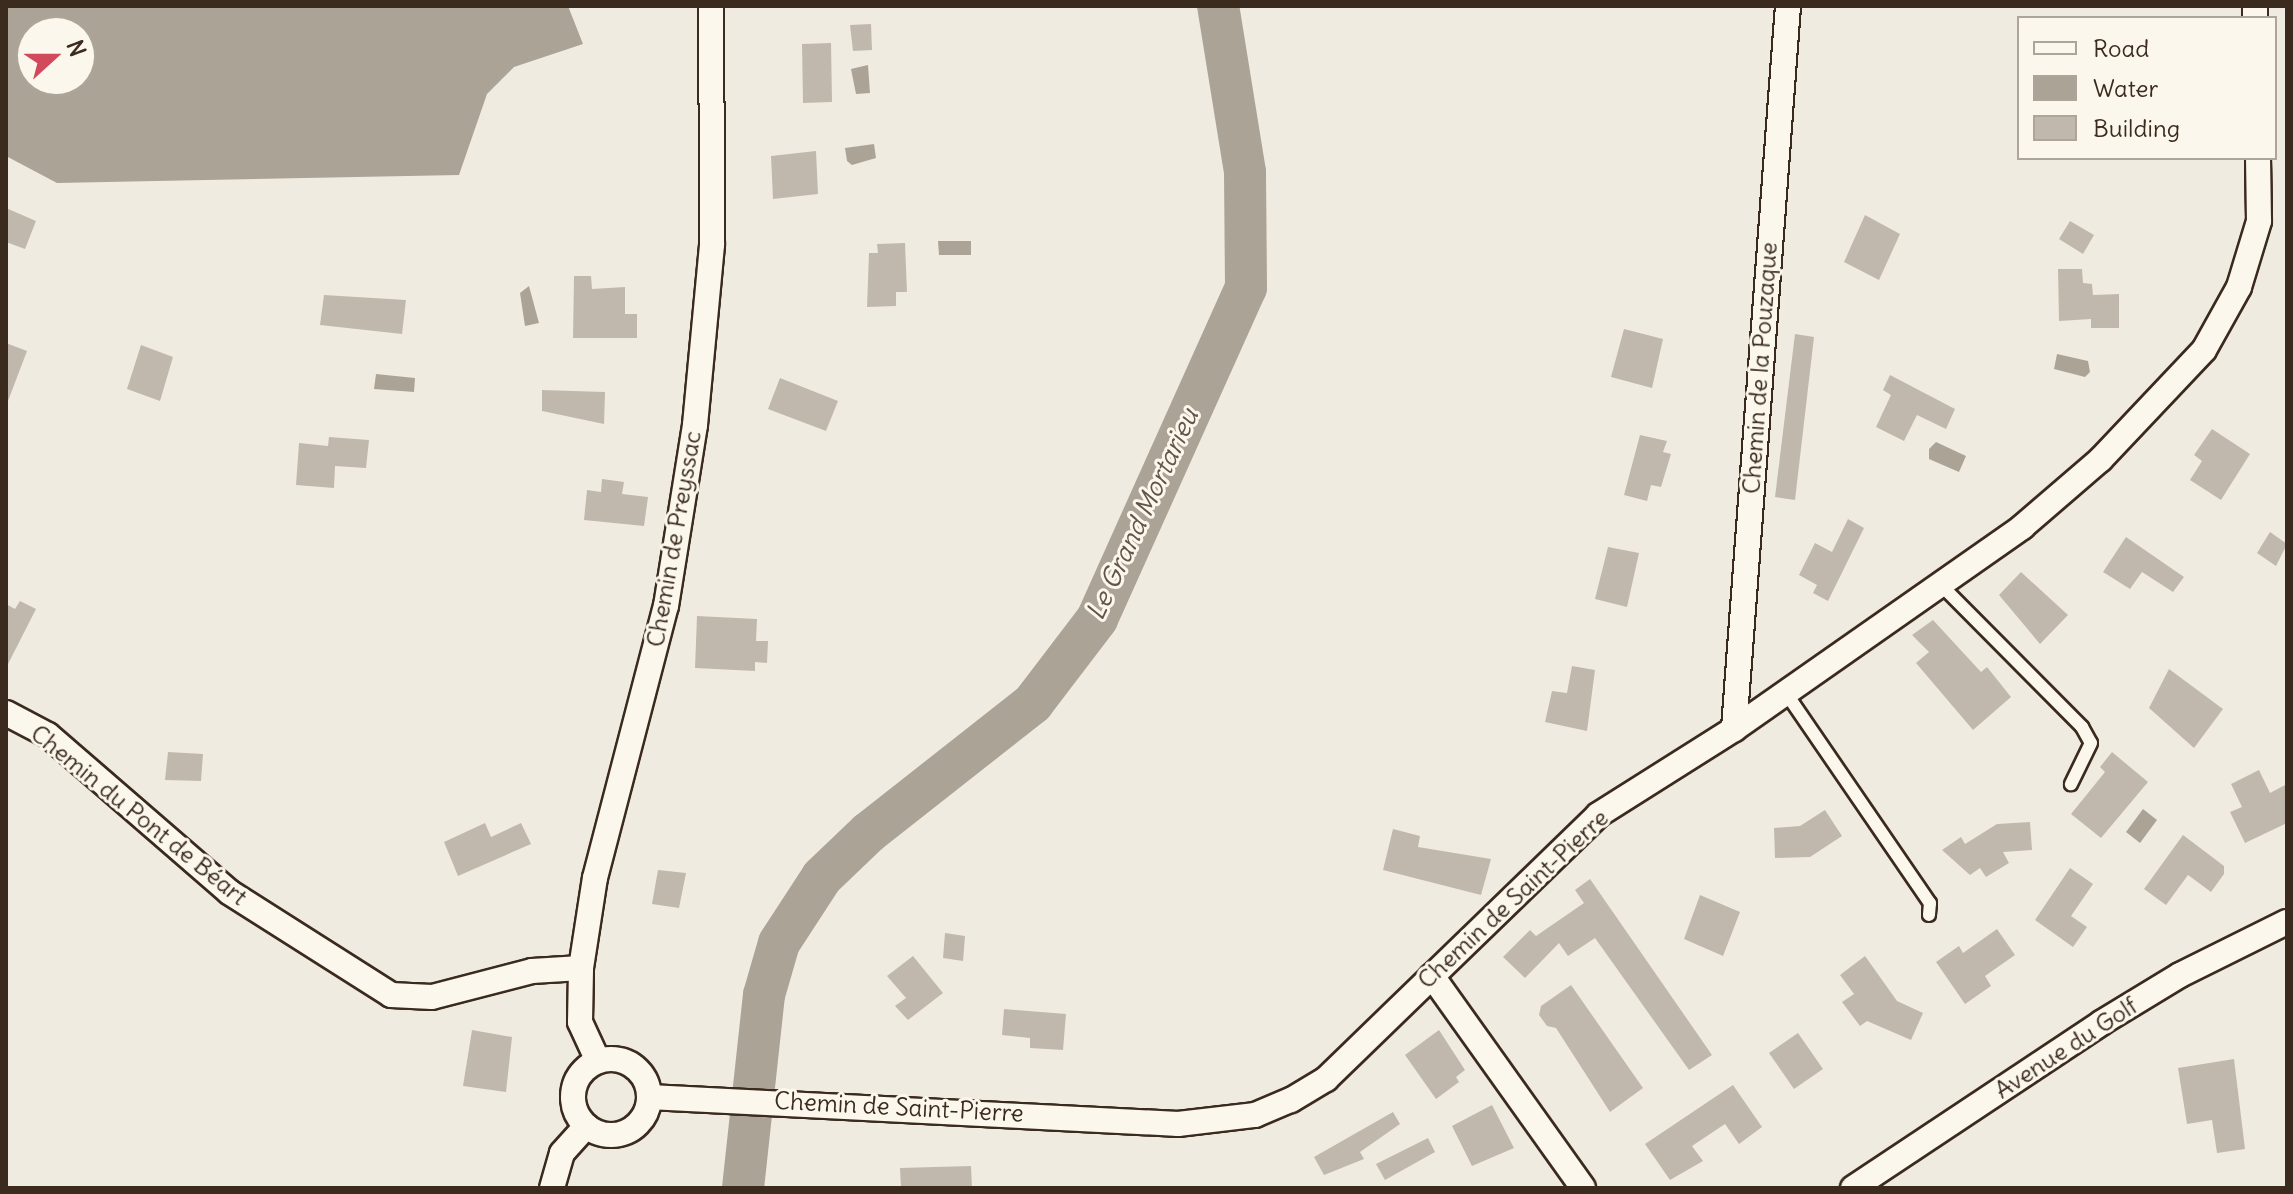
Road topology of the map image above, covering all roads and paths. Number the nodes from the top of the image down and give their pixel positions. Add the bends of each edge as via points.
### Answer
1 (711, 6) edge
2 (1788, 6) edge
3 (2258, 160) edge
4 (1940, 584) junction
5 (1786, 693) junction
6 (6, 713) edge
7 (1734, 729) junction
8 (2071, 784) dead end
9 (1929, 915) dead end
10 (2287, 922) edge
11 (581, 968) junction
12 (1432, 976) junction
13 (598, 1061) junction
14 (649, 1097) junction
15 (586, 1126) junction
16 (552, 1188) edge
17 (1583, 1188) edge
18 (1853, 1188) edge

1 - 11 street, Chemin de Preyssac via 712,244 683,516 666,606 595,878
2 - 7 street, Chemin de la Pouzaque
3 - 4 street, Chemin de Saint-Pierre via 2259,221 2239,287 2204,350 2100,460 2022,527
4 - 5 street, Chemin de Saint-Pierre
4 - 8 lane via 2082,727 2091,743
5 - 7 street, Chemin de Saint-Pierre
5 - 9 lane via 1930,903
6 - 11 street, Chemin du Pont de Béart via 48,735 229,892 391,995 432,997 532,971
7 - 12 street, Chemin de Saint-Pierre via 1598,815
10 - 18 street, Avenue du Golf via 2180,975 2101,1023
11 - 13 street, Chemin de Preyssac via 580,1022
12 - 14 street, Chemin de Saint-Pierre via 1326,1079 1255,1115 1178,1124
12 - 17 street
13 - 14 street via 633,1066
13 - 15 street via 574,1085 574,1107
14 - 15 street via 642,1120 632,1129 609,1135
15 - 16 street via 562,1153

